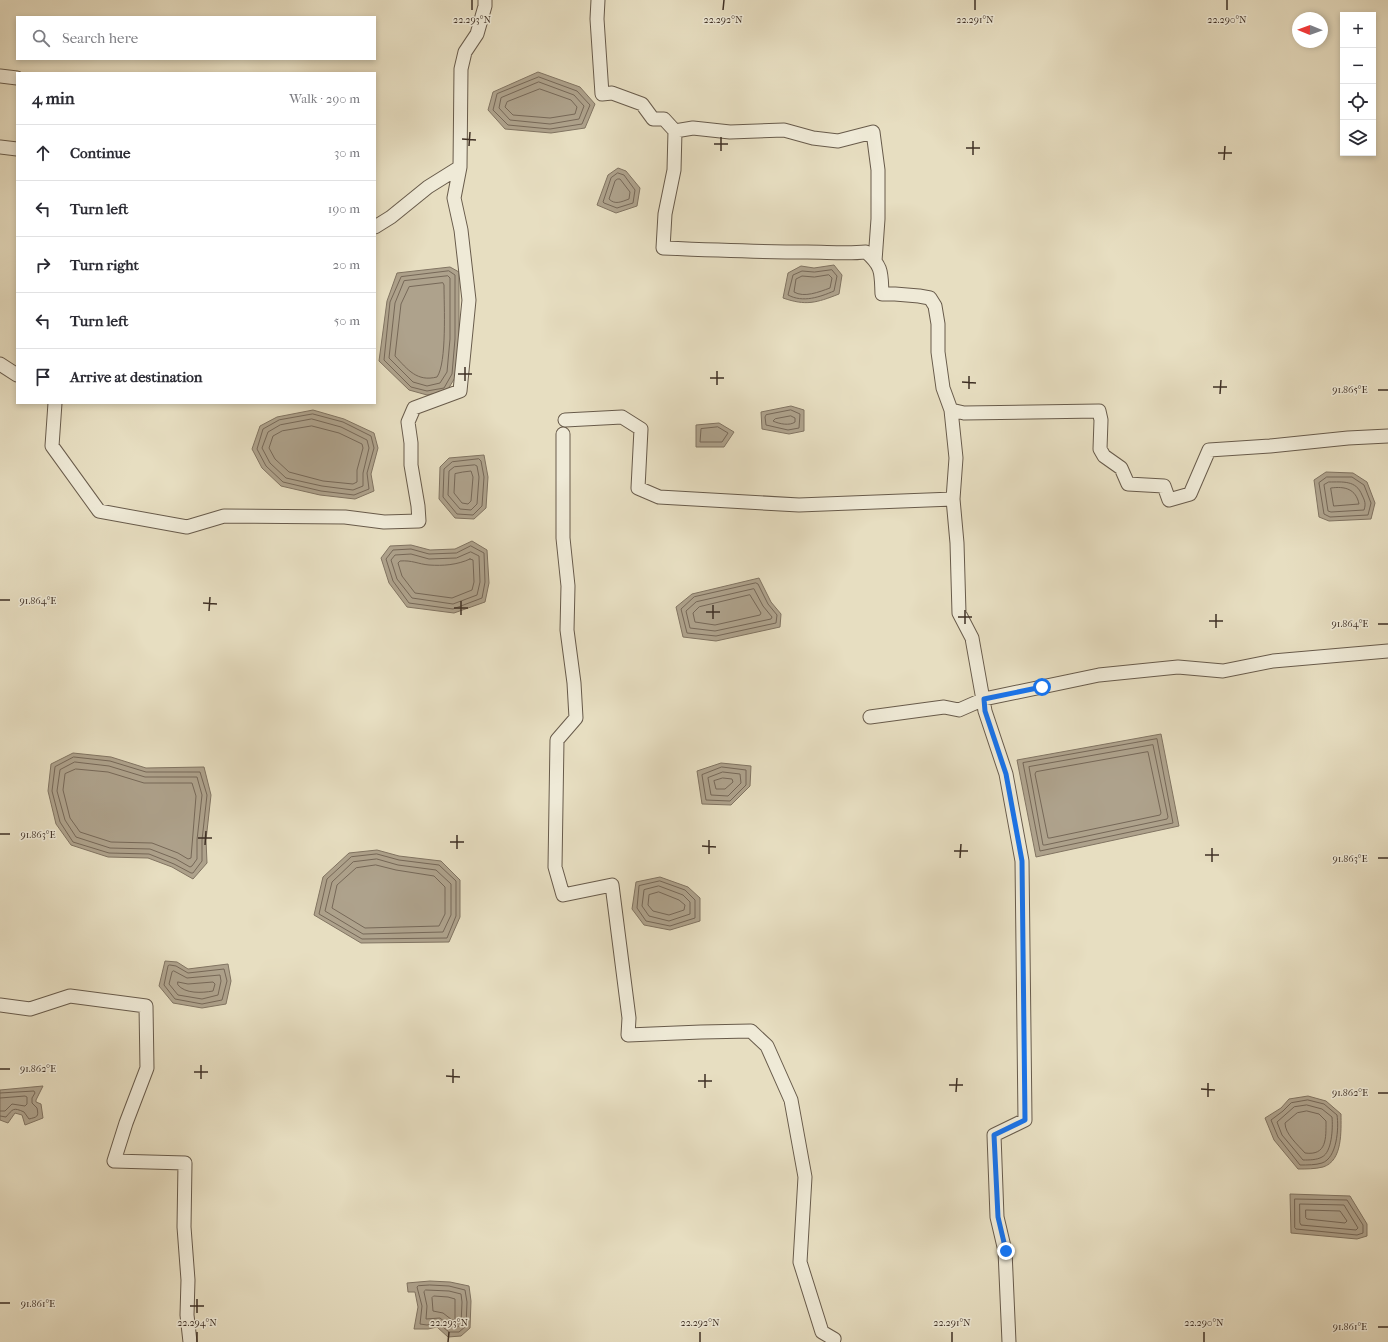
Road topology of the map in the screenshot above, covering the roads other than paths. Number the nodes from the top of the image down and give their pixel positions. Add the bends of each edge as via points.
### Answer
1 (485, 0) edge
2 (598, 0) edge
3 (0, 76) edge
4 (16, 78) edge
5 (675, 131) junction
6 (0, 147) edge
7 (16, 149) edge
8 (460, 167) junction
9 (376, 226) edge
10 (875, 261) junction
11 (0, 364) edge
12 (16, 374) edge
13 (55, 404) edge
14 (951, 410) junction
15 (566, 420) dead end
16 (563, 434) dead end
17 (1388, 436) edge
18 (953, 499) junction
19 (1388, 651) edge
20 (984, 699) junction
21 (870, 717) dead end
22 (0, 1005) edge
23 (190, 1342) edge
24 (833, 1342) edge
25 (1008, 1342) edge

1 - 8 street via 477,34 465,52 461,69
2 - 5 street via 602,94 612,93 642,104 653,119 664,118
3 - 4 street
5 - 10 street via 693,128 730,132 784,130 813,138 838,140 873,132 878,170
5 - 10 street via 674,170 665,214 663,248 844,254 866,252
6 - 7 street
8 - 9 street via 428,187
8 - 13 street via 454,198 461,230 469,300 460,391 414,408 408,422 419,521 384,522 345,517 224,516 187,526 99,511 52,446
10 - 14 street via 881,272 882,294 930,298 935,306 938,352 944,388
11 - 12 street
14 - 17 street via 964,413 1099,411 1100,449 1104,456 1121,468 1128,484 1164,486 1169,500 1190,494 1208,450
14 - 18 street via 956,458
15 - 18 street via 622,417 641,429 638,488 659,497 799,505
16 - 24 street via 563,538 568,586 567,630 576,718 557,740 555,867 561,888 564,895 612,885 629,1018 628,1035 751,1031 767,1046 791,1100 805,1177 800,1262 822,1332 834,1339
18 - 20 street via 959,613 972,638
19 - 20 street via 1273,661 1223,671 1178,667 1099,675
20 - 21 street via 959,710 944,707
20 - 25 street via 985,711 1006,774 1022,861 1025,1120 994,1135 998,1217 1006,1251
22 - 23 street via 30,1009 70,996 146,1006 147,1068 114,1160 185,1163 184,1227

